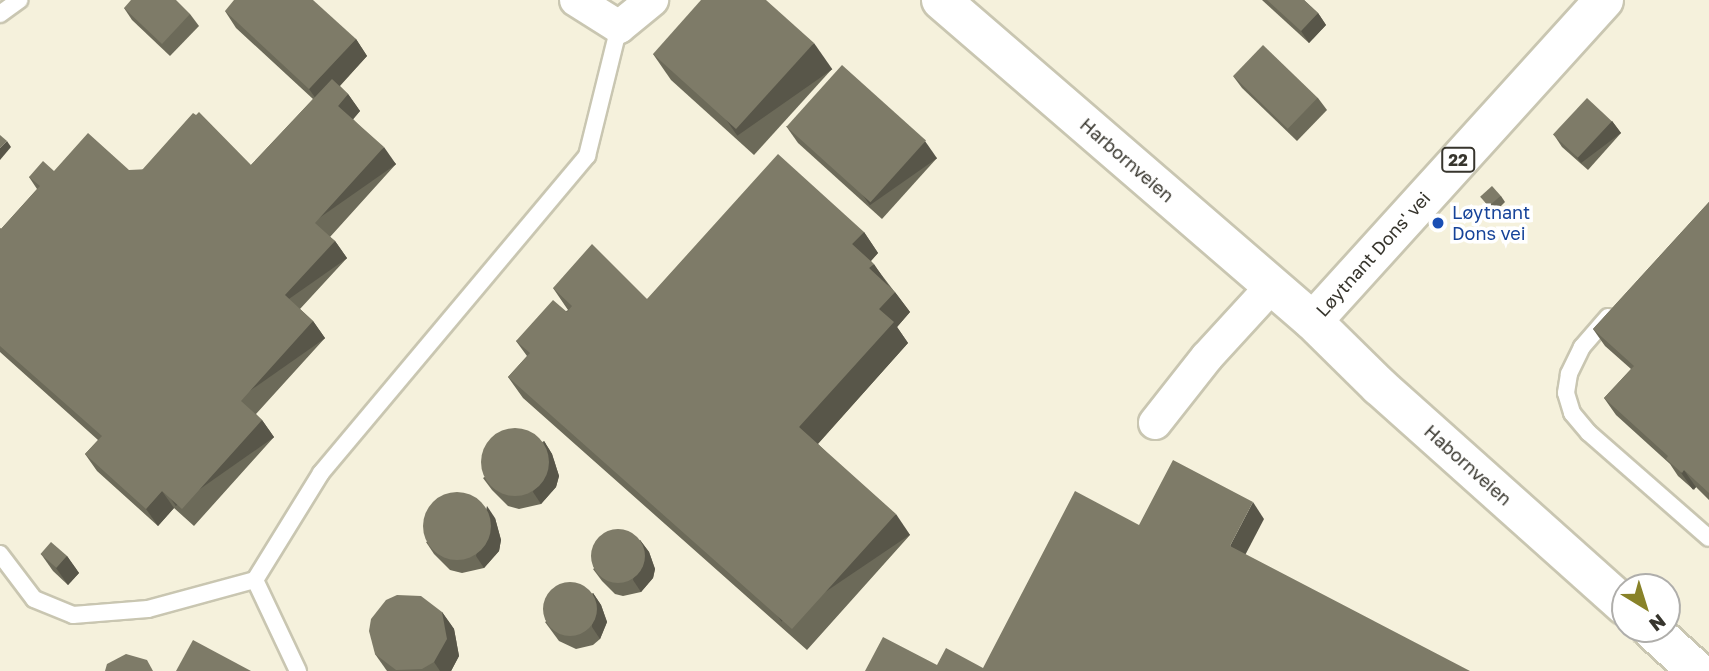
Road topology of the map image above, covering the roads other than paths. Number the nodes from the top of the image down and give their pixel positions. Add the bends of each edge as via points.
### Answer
1 (19, 0) edge
2 (576, 0) edge
3 (652, 0) edge
4 (941, 0) edge
5 (1604, 0) edge
6 (0, 14) edge
7 (619, 27) junction
8 (1272, 286) junction
9 (1623, 300) edge
10 (1313, 321) junction
11 (1154, 423) dead end
12 (1709, 538) edge
13 (0, 554) edge
14 (254, 580) junction
15 (1611, 593) edge
16 (1667, 643) edge
17 (299, 671) edge
18 (1698, 671) edge

1 - 6 lane
2 - 7 street
3 - 7 street
4 - 8 main road, Harbornveien
5 - 10 main road, Løytnant Dons' vei / 22
7 - 14 lane via 587,156 321,473
8 - 10 main road, Harbornveien
8 - 11 street
9 - 12 lane via 1582,347 1569,374 1566,393 1572,413
10 - 15 main road, Habornveien
13 - 14 lane via 34,599 73,615 148,609
14 - 17 lane
16 - 18 main road

